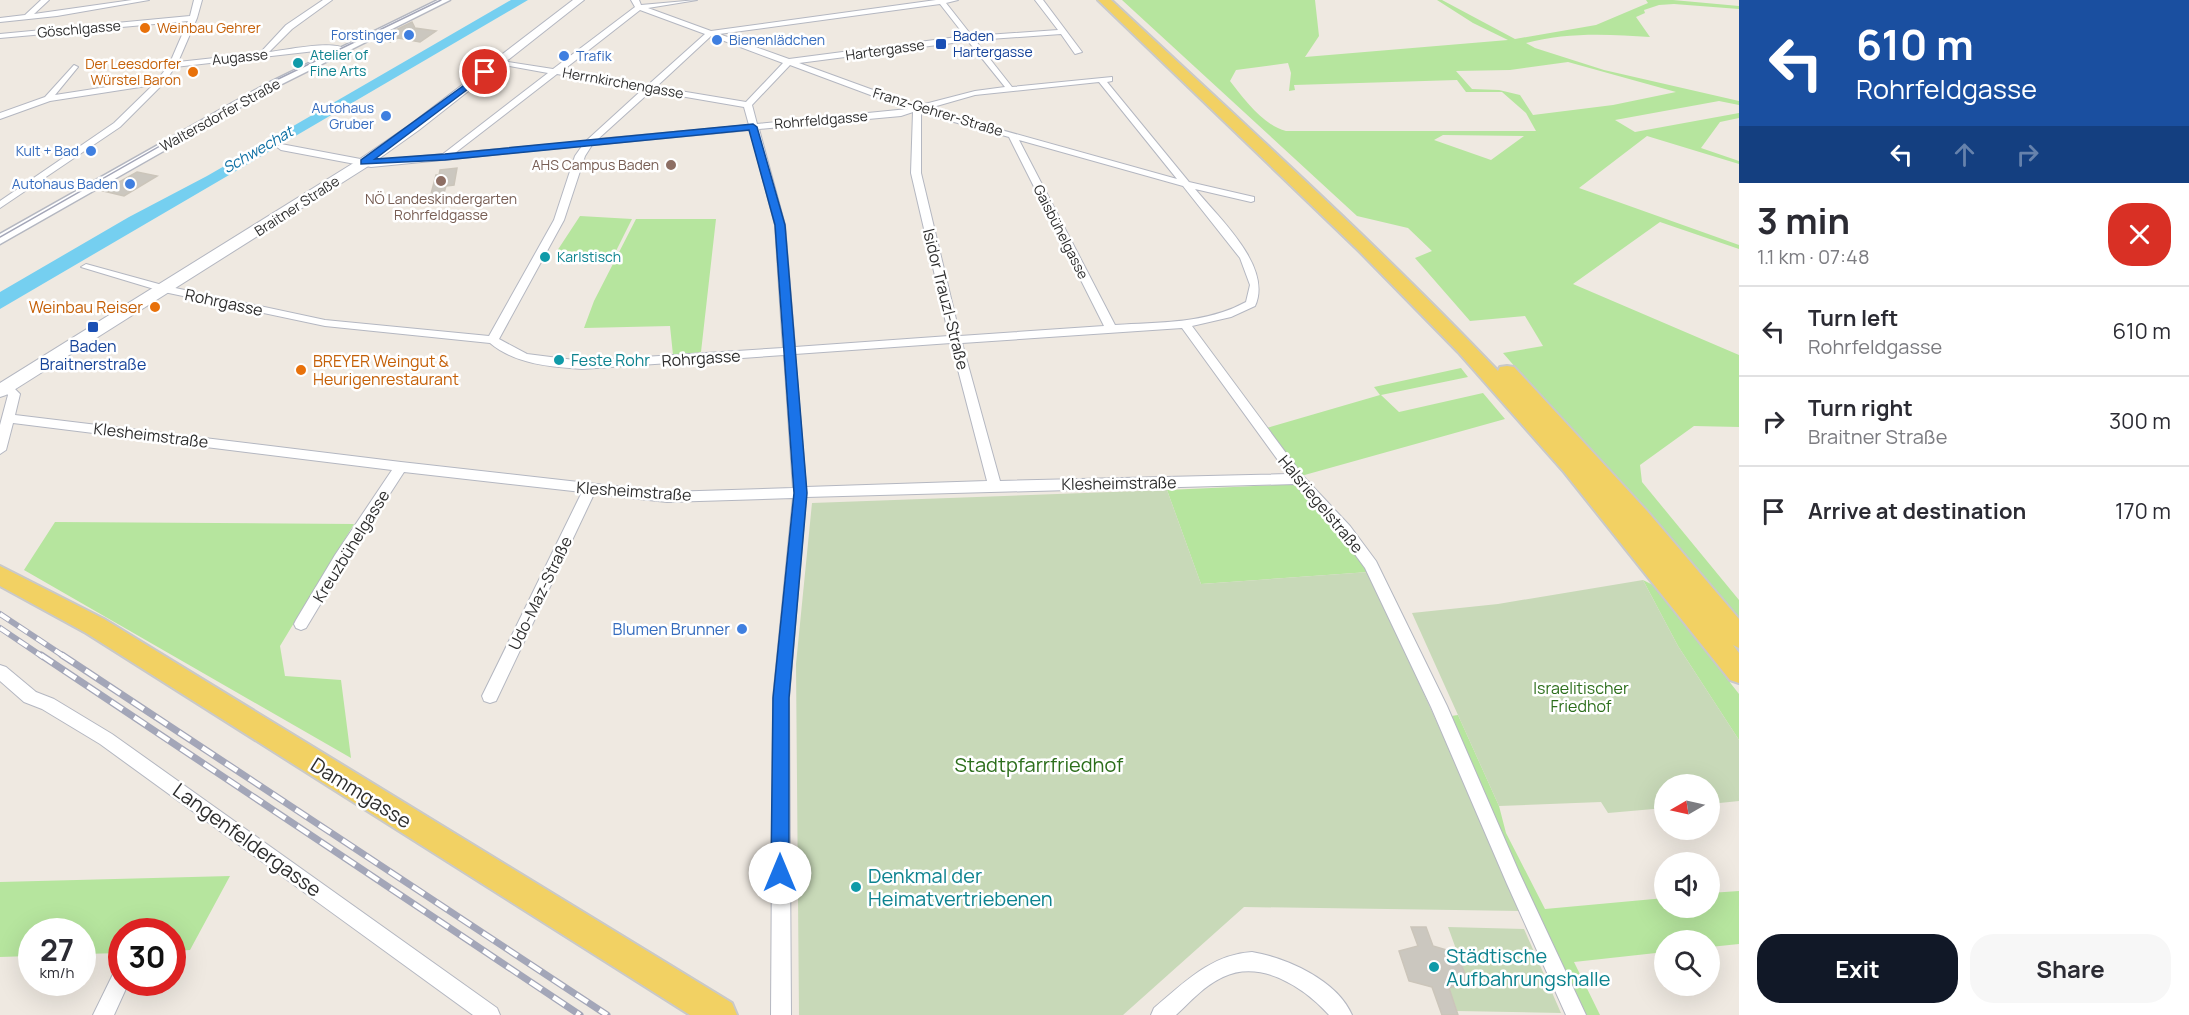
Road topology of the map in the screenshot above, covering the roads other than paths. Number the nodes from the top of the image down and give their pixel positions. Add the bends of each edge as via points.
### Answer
1 (45, 0) edge
2 (145, 0) edge
3 (198, 0) edge
4 (328, 0) edge
5 (445, 0) edge
6 (579, 0) edge
7 (693, 0) edge
8 (954, 0) edge
9 (1039, 0) edge
10 (1104, 0) edge
11 (1116, 0) edge
12 (940, 1) edge
13 (637, 4) edge
14 (27, 17) junction
15 (194, 18) junction
16 (0, 20) edge
17 (1062, 32) junction
18 (710, 33) junction
19 (0, 36) edge
20 (970, 38) junction
21 (342, 50) junction
22 (1078, 52) dead end
23 (262, 55) junction
24 (498, 62) junction
25 (788, 62) junction
26 (173, 65) junction
27 (74, 67) dead end
28 (557, 72) junction
29 (161, 81) junction
30 (648, 88) junction
31 (1010, 89) junction
32 (48, 99) junction
33 (748, 105) junction
34 (0, 109) edge
35 (17, 109) junction
36 (917, 109) junction
37 (0, 116) edge
38 (753, 127) junction
39 (1012, 135) junction
40 (588, 142) junction
41 (281, 147) dead end
42 (445, 157) junction
43 (364, 162) junction
44 (1188, 185) junction
45 (1251, 199) dead end
46 (0, 205) edge
47 (0, 240) edge
48 (86, 267) dead end
49 (164, 289) junction
50 (1185, 324) junction
51 (1111, 328) junction
52 (493, 340) junction
53 (957, 340) junction
54 (789, 352) junction
55 (3, 389) edge
56 (9, 418) junction
57 (0, 450) edge
58 (400, 467) junction
59 (1298, 479) junction
60 (995, 486) junction
61 (590, 489) junction
62 (800, 493) junction
63 (0, 575) edge
64 (302, 624) dead end
65 (1739, 637) edge
66 (0, 672) edge
67 (1739, 672) edge
68 (490, 696) dead end
69 (112, 996) edge
70 (103, 1015) edge
71 (490, 1015) edge
72 (720, 1015) edge
73 (781, 1015) edge
74 (1161, 1015) edge
75 (1342, 1015) edge
76 (1576, 1015) edge

1 - 14 street
2 - 14 street
3 - 15 street
4 - 23 street via 289,27
5 - 21 street, Waltersdorfer Straße
6 - 24 main road, Braitner Straße
7 - 13 street
8 - 12 street
9 - 17 street
10 - 67 main road via 1408,290 1512,399 1617,519
11 - 65 main road via 1431,294 1530,396
12 - 18 street
12 - 20 street
13 - 18 street, Franz-Gehrer-Straße
13 - 28 street
14 - 16 street
15 - 19 street, Göschlgasse
15 - 26 street
17 - 20 street, Hartergasse
17 - 22 street
18 - 25 street, Franz-Gehrer-Straße
18 - 30 street
20 - 25 street, Hartergasse
20 - 31 street
21 - 23 street, Augasse via 324,48
21 - 47 street, Waltersdorfer Straße via 272,85
23 - 26 street, Augasse
24 - 28 street, Herrnkirchengasse
24 - 43 main road, Braitner Straße
25 - 33 street
25 - 36 street, Franz-Gehrer-Straße
26 - 29 street
27 - 32 street
28 - 30 street, Herrnkirchengasse
28 - 42 street
29 - 32 street
29 - 46 street via 117,125
30 - 33 street, Herrnkirchengasse
30 - 40 street
31 - 36 street, Rohrfeldgasse via 975,93
31 - 44 street, Rohrfeldgasse via 1105,80
32 - 35 street
33 - 38 street
34 - 35 street
35 - 37 street
36 - 38 street, Rohrfeldgasse
36 - 39 street, Franz-Gehrer-Straße
36 - 53 street, Isidor Trauzl-Straße via 916,173
38 - 40 street, Rohrfeldgasse
38 - 54 street via 780,225
39 - 44 street, Franz-Gehrer-Straße
39 - 51 street, Gaisbühelgasse
40 - 42 street, Rohrfeldgasse
40 - 52 street via 551,236
41 - 43 street, Rohrfeldgasse
42 - 43 street, Rohrfeldgasse
43 - 49 main road, Braitner Straße
44 - 45 street, Franz-Gehrer-Straße
44 - 50 street via 1245,257 1255,285 1251,304 1240,311
48 - 49 street, Rohrgasse
49 - 52 street, Rohrgasse via 325,324
49 - 55 main road, Braitner Straße
50 - 51 street, Rohrgasse
50 - 59 street, Halsriegelstraße
51 - 53 street, Rohrgasse
52 - 54 street, Rohrgasse via 529,358 582,365
53 - 54 street, Rohrgasse
53 - 60 street, Isidor Trauzl-Straße
54 - 62 street
55 - 56 street via 14,394
56 - 57 street
56 - 58 street, Klesheimstraße
58 - 61 street, Klesheimstraße
58 - 64 street, Kreuzbühelgasse
59 - 60 street, Klesheimstraße
59 - 76 street, Halsriegelstraße via 1371,565 1394,609
60 - 62 street, Klesheimstraße
61 - 62 street, Klesheimstraße via 667,497
61 - 68 street, Udo-Maz-Straße
62 - 73 street via 781,698
63 - 72 main road, Dammgasse via 95,626
66 - 71 street, Langenfeldergasse via 30,697 106,739
69 - 70 street
74 - 75 street via 1216,969 1236,961 1260,961 1300,977 1331,1001

